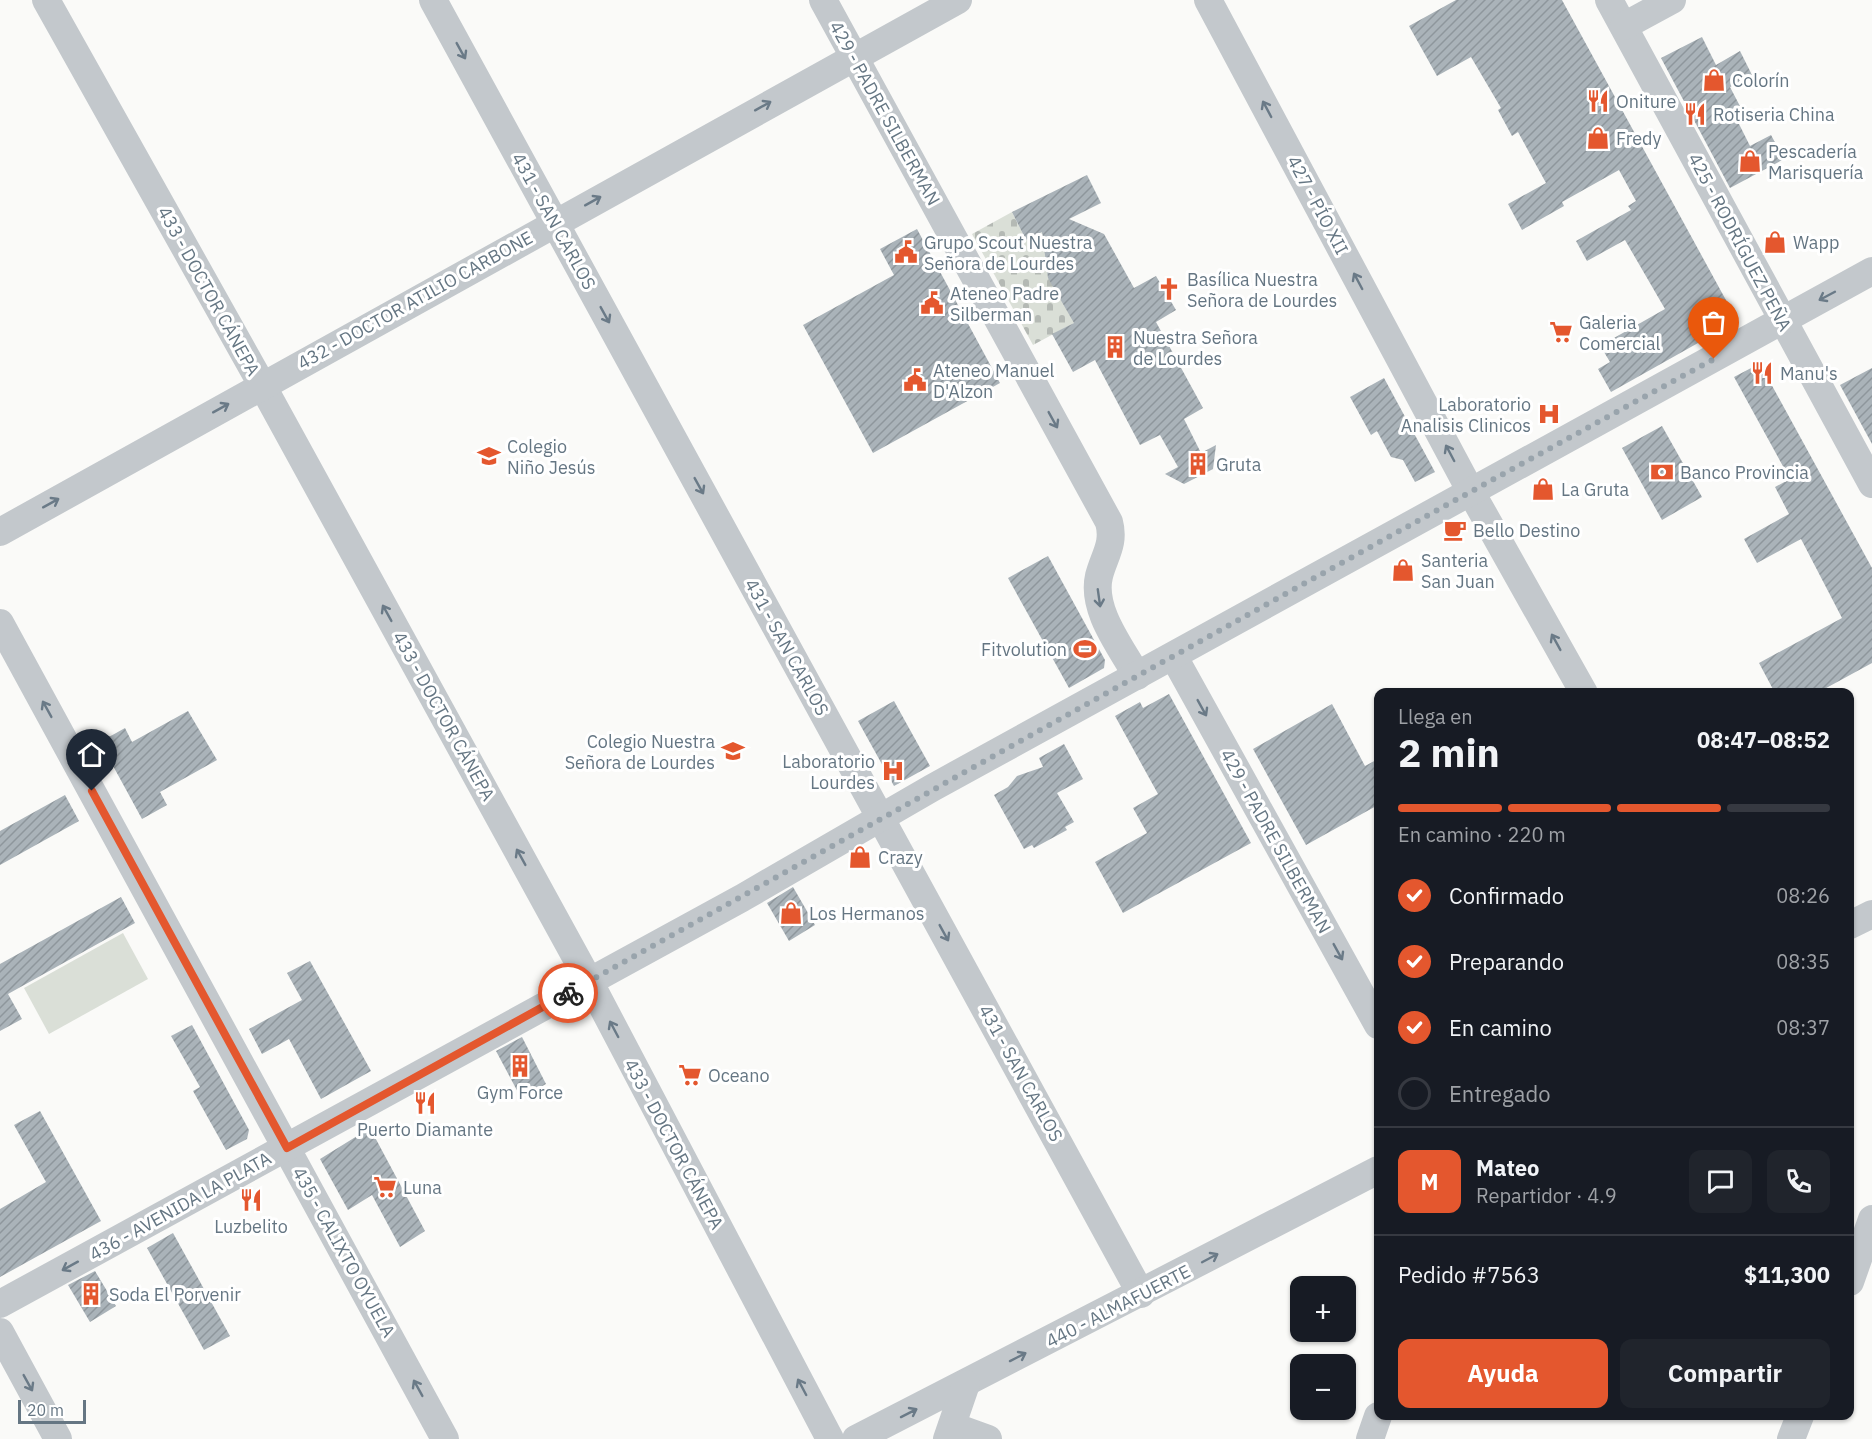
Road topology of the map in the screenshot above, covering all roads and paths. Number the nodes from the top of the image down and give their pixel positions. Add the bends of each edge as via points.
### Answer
1 (46, 0) edge
2 (433, 0) edge
3 (823, 0) edge
4 (958, 0) edge
5 (1208, 0) edge
6 (1609, 0) edge
7 (1672, 0) edge
8 (1624, 26) junction
9 (854, 56) junction
10 (555, 222) junction
11 (1872, 271) edge
12 (1782, 320) junction
13 (262, 385) junction
14 (1872, 484) edge
15 (1471, 492) junction
16 (0, 532) edge
17 (0, 624) edge
18 (1174, 657) junction
19 (1137, 676) junction
20 (1581, 688) edge
21 (881, 819) junction
22 (1872, 914) edge
23 (1854, 924) edge
24 (589, 981) junction
25 (1374, 1018) edge
26 (287, 1148) junction
27 (1374, 1172) edge
28 (1872, 1219) edge
29 (1857, 1267) edge
30 (1142, 1294) junction
31 (0, 1304) edge
32 (0, 1332) edge
33 (966, 1384) junction
34 (1377, 1420) edge
35 (1798, 1420) edge
36 (949, 1433) edge
37 (58, 1439) edge
38 (446, 1439) edge
39 (830, 1439) edge
40 (856, 1439) edge
41 (988, 1439) edge
42 (1370, 1439) edge
43 (1791, 1439) edge

1 - 13 street, 433 - DOCTOR CÁNEPA
2 -> 10 street, 431 - SAN CARLOS
3 - 9 street, 429 - PADRE SILBERMAN
4 - 9 street, 432 - DOCTOR ATILIO CARBONE
15 -> 5 street, 427 - PÍO XII
6 - 8 street, 425 - RODRÍGUEZ PEÑA
7 - 8 street
8 - 12 street, 425 - RODRÍGUEZ PEÑA
10 -> 9 street, 432 - DOCTOR ATILIO CARBONE
9 -> 19 street, 429 - PADRE SILBERMAN via 1109,522 1113,535 1099,576 1099,605
10 - 13 street, 432 - DOCTOR ATILIO CARBONE
10 -> 21 street, 431 - SAN CARLOS
11 -> 12 street, 436 - AVENIDA LA PLATA
12 - 14 street, 425 - RODRÍGUEZ PEÑA
12 - 15 street, 436 - AVENIDA LA PLATA
16 -> 13 street, 432 - DOCTOR ATILIO CARBONE
24 -> 13 street, 433 - DOCTOR CÁNEPA
15 - 18 street, 436 - AVENIDA LA PLATA
20 -> 15 street, 427 - PÍO XII
26 -> 17 street, 435 - CALIXTO OYUELA
18 - 19 street, 436 - AVENIDA LA PLATA
18 -> 25 street, 429 - PADRE SILBERMAN
19 - 21 street, 436 - AVENIDA LA PLATA
21 - 24 street, 436 - AVENIDA LA PLATA
21 -> 30 street, 431 - SAN CARLOS
22 - 23 street
24 - 26 street, 436 - AVENIDA LA PLATA
39 -> 24 street, 433 - DOCTOR CÁNEPA
26 -> 31 street, 436 - AVENIDA LA PLATA
38 -> 26 street, 435 - CALIXTO OYUELA
30 -> 27 street, 440 - ALMAFUERTE
28 - 29 street
33 -> 30 street, 440 - ALMAFUERTE
32 -> 37 street
33 - 36 street
40 -> 33 street, 440 - ALMAFUERTE
34 - 42 street
35 - 43 street
36 - 41 street

